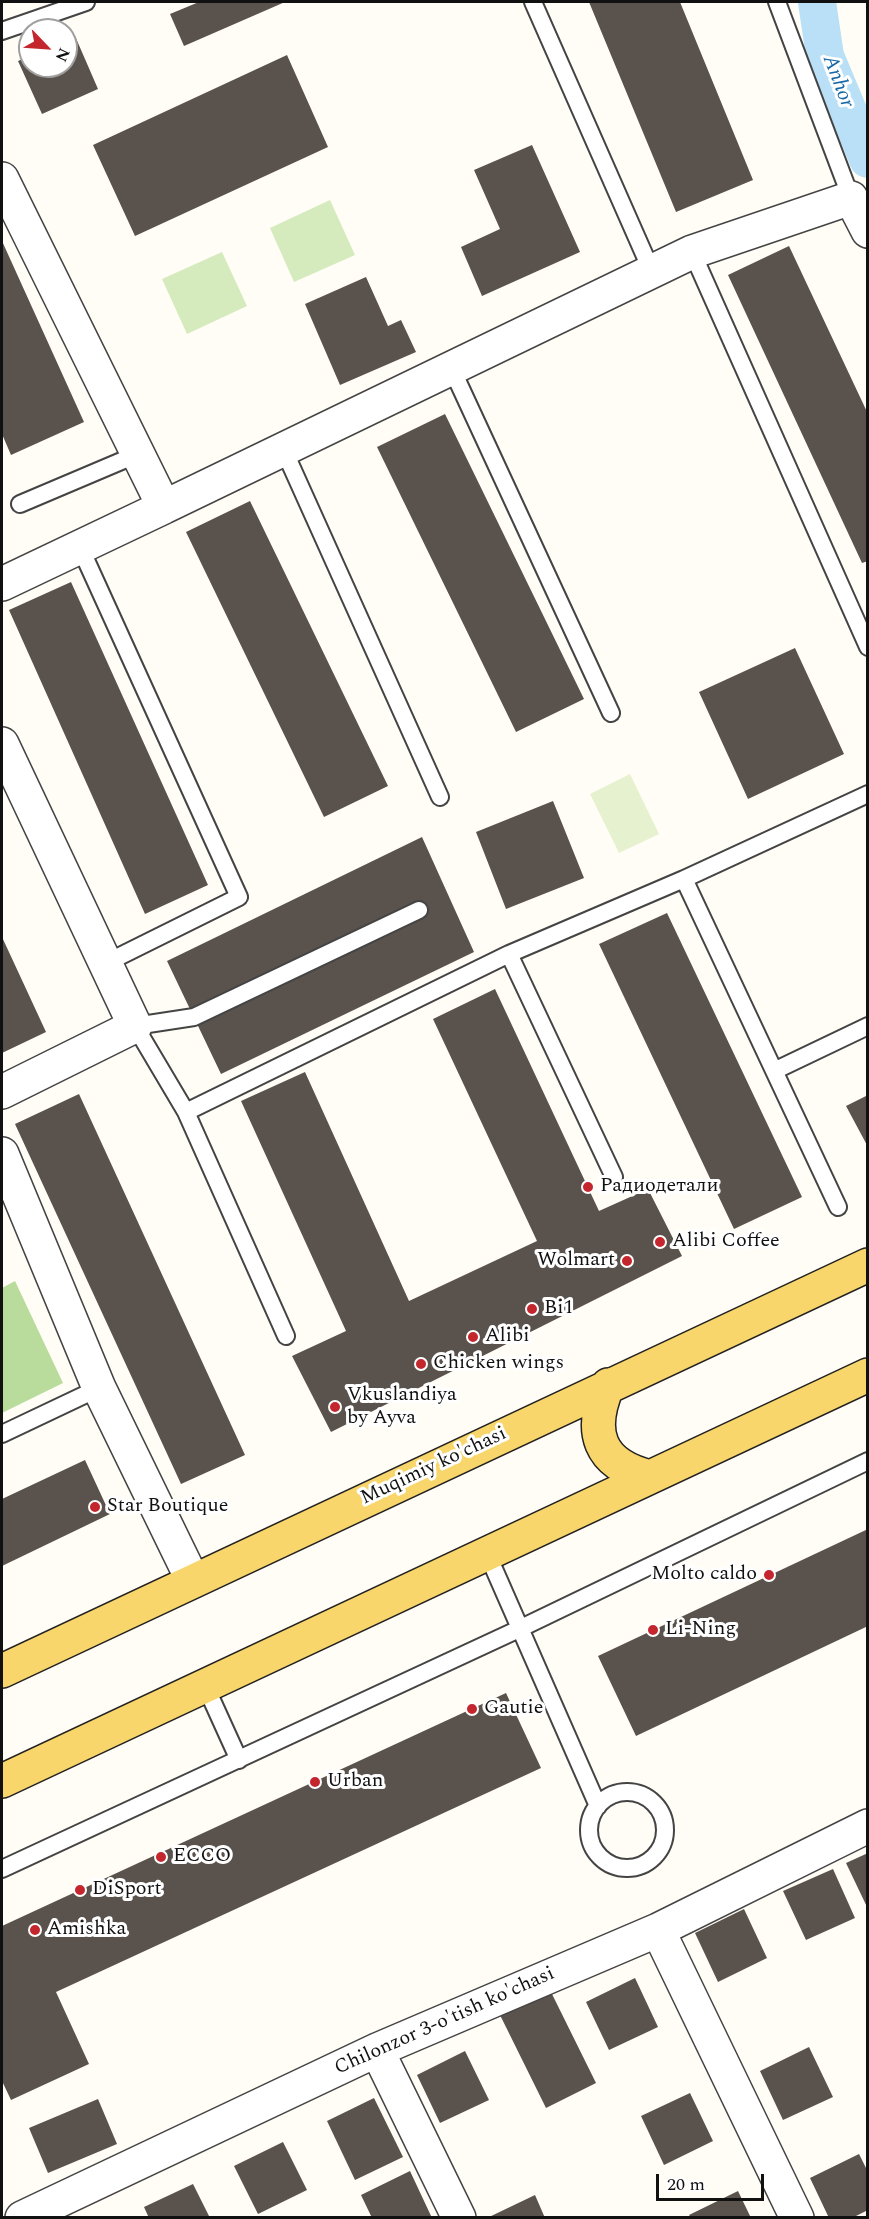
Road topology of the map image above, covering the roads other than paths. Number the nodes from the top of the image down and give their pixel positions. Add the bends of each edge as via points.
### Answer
1 (86, 2) edge
2 (533, 2) edge
3 (777, 2) edge
4 (2, 31) edge
5 (2, 179) edge
6 (851, 198) junction
7 (867, 231) edge
8 (692, 252) junction
9 (652, 272) junction
10 (451, 367) junction
11 (283, 448) junction
12 (138, 454) junction
13 (20, 504) dead end
14 (164, 507) junction
15 (80, 547) junction
16 (2, 584) edge
17 (867, 646) edge
18 (610, 713) dead end
19 (2, 744) edge
20 (867, 794) edge
21 (440, 797) dead end
22 (684, 879) junction
23 (419, 910) dead end
24 (509, 954) junction
25 (106, 963) junction
26 (135, 1026) junction
27 (867, 1026) edge
28 (776, 1070) junction
29 (2, 1092) edge
30 (186, 1112) junction
31 (2, 1154) edge
32 (614, 1177) dead end
33 (838, 1207) dead end
34 (867, 1265) edge
35 (286, 1336) dead end
36 (867, 1375) edge
37 (608, 1385) junction
38 (99, 1388) junction
39 (2, 1434) edge
40 (867, 1461) edge
41 (650, 1477) junction
42 (487, 1553) junction
43 (193, 1581) junction
44 (519, 1629) junction
45 (2, 1671) edge
46 (205, 1685) junction
47 (239, 1760) junction
48 (2, 1780) edge
49 (598, 1806) junction
50 (867, 1826) edge
51 (2, 1869) edge
52 (658, 1930) junction
53 (377, 2050) junction
54 (22, 2217) edge
55 (459, 2217) edge
56 (797, 2217) edge

1 - 4 lane
2 - 9 lane
3 - 6 lane
5 - 12 street
6 - 7 street
6 - 8 street
8 - 9 street
8 - 17 lane
9 - 10 street
10 - 11 street
10 - 18 lane
11 - 14 street
11 - 21 lane
12 - 13 lane
12 - 14 street
14 - 15 street
15 - 16 street
15 - 25 lane via 239,897
19 - 25 street
20 - 22 lane
22 - 24 lane
22 - 28 lane
23 - 26 lane via 194,1017
24 - 30 lane
24 - 32 lane
25 - 26 street
26 - 29 street
26 - 30 lane
27 - 28 lane
28 - 33 lane
30 - 35 lane
31 - 38 street
34 - 37 main road, Muqimiy ko'chasi
36 - 41 main road
37 - 41 main road via 597,1414 602,1445 619,1466
37 - 43 main road, Muqimiy ko'chasi
38 - 39 lane
38 - 43 street
40 - 44 lane
41 - 42 main road
42 - 44 lane
42 - 46 main road
43 - 45 main road, Muqimiy ko'chasi
44 - 47 lane
44 - 49 lane
46 - 47 lane
46 - 48 main road
47 - 51 lane
49 - 49 lane via 611,1795 630,1792 649,1798 662,1814 665,1834 646,1870 604,1862 591,1846 588,1827
50 - 52 street, Chilonzor 3-o'tish ko'chasi
52 - 53 street, Chilonzor 3-o'tish ko'chasi
52 - 56 street
53 - 54 street, Chilonzor 3-o'tish ko'chasi
53 - 55 street

